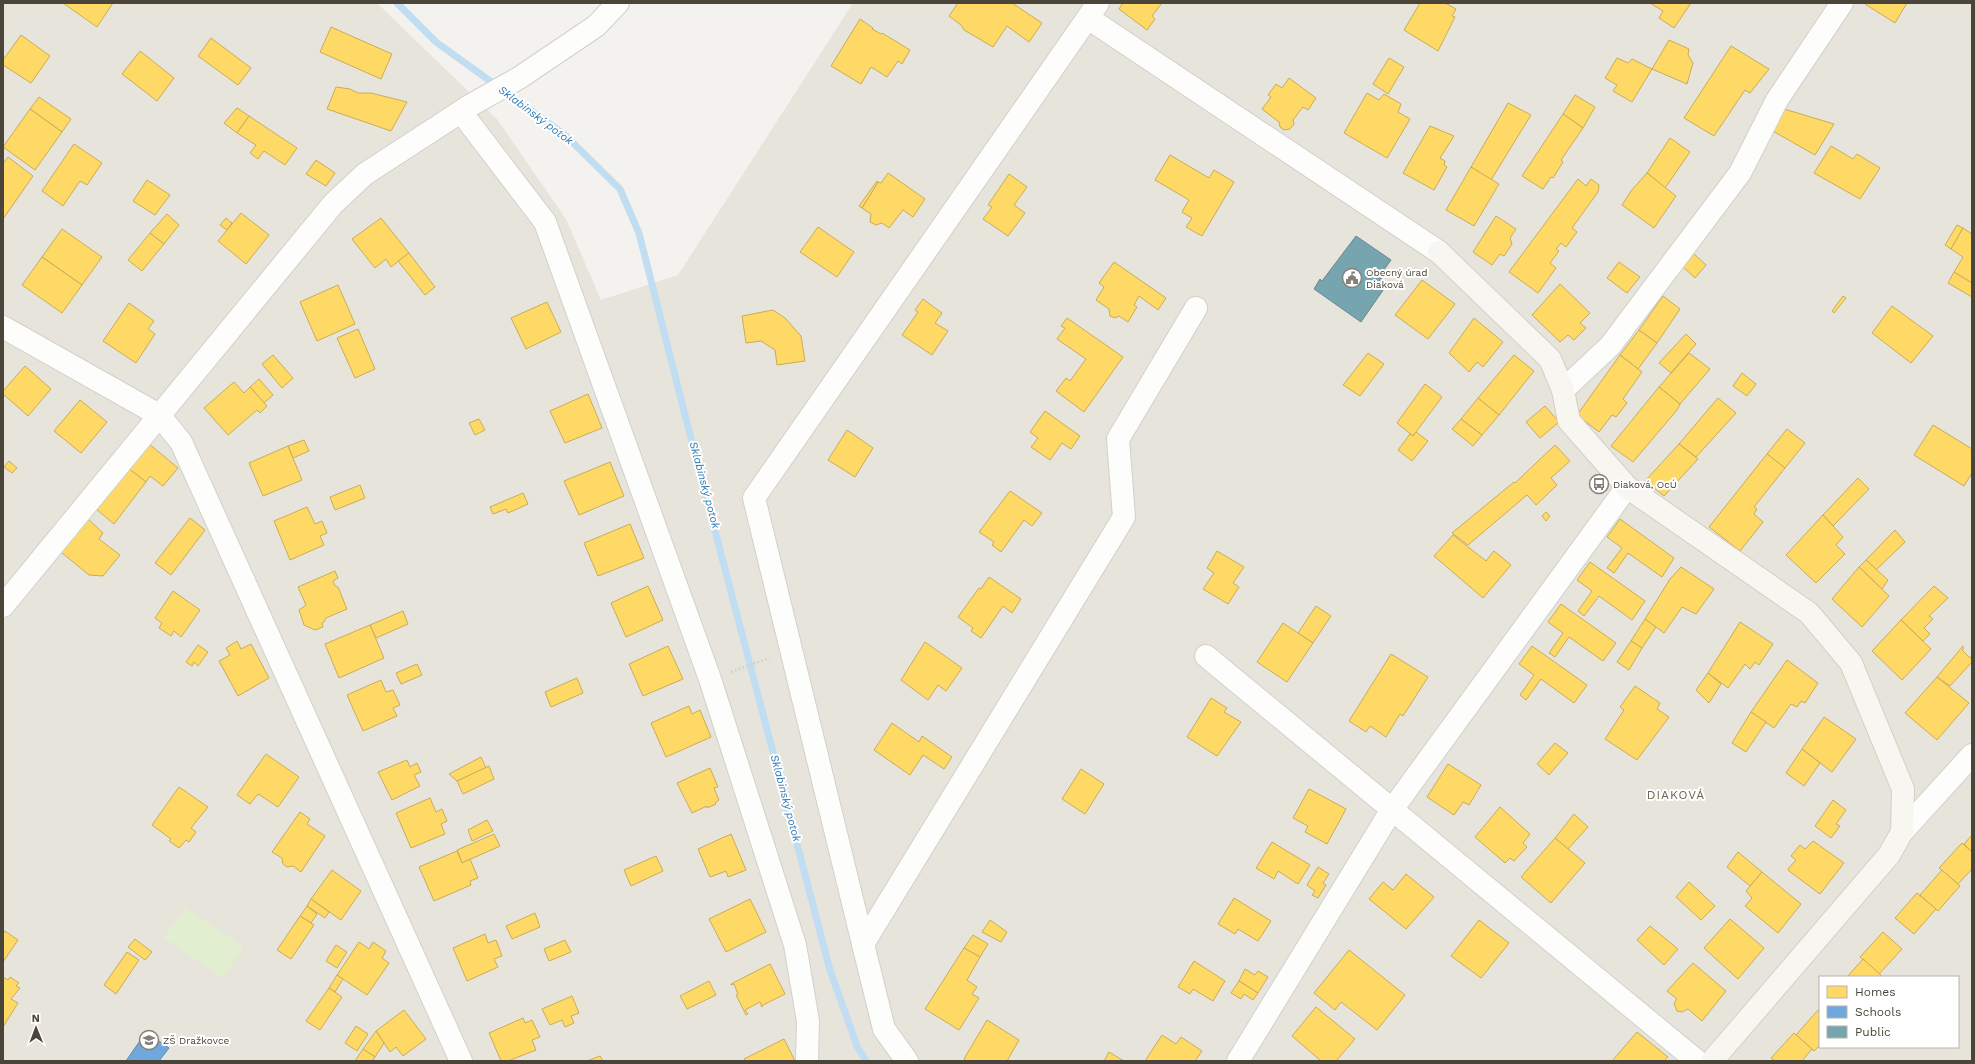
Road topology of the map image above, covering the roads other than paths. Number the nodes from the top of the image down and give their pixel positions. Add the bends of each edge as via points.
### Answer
1 (618, 3) edge
2 (1842, 3) edge
3 (1093, 10) edge
4 (466, 108) junction
5 (1196, 308) dead end
6 (3, 327) edge
7 (1563, 390) junction
8 (159, 415) junction
9 (1627, 487) junction
10 (3, 606) edge
11 (1206, 656) dead end
12 (1972, 755) edge
13 (1391, 811) junction
14 (1902, 832) junction
15 (863, 944) junction
16 (461, 1061) edge
17 (807, 1061) edge
18 (907, 1061) edge
19 (1238, 1061) edge
20 (1696, 1061) edge
21 (1712, 1061) edge

1 - 4 street via 596,26 519,78
2 - 7 street via 1777,100 1740,173 1610,346
3 - 7 street via 1439,252 1550,359
3 - 15 street via 754,498
4 - 8 street via 365,174 333,204
4 - 17 street via 545,222 710,679 794,945 808,1021
5 - 15 street via 1118,439 1124,516
6 - 8 street
7 - 9 street via 1569,421
8 - 10 street
8 - 16 street via 182,442
9 - 13 street
9 - 14 street via 1809,613 1851,663 1903,789
11 - 13 street
12 - 14 street
13 - 19 street
13 - 20 street
14 - 21 street via 1889,855
15 - 18 street via 884,1029

